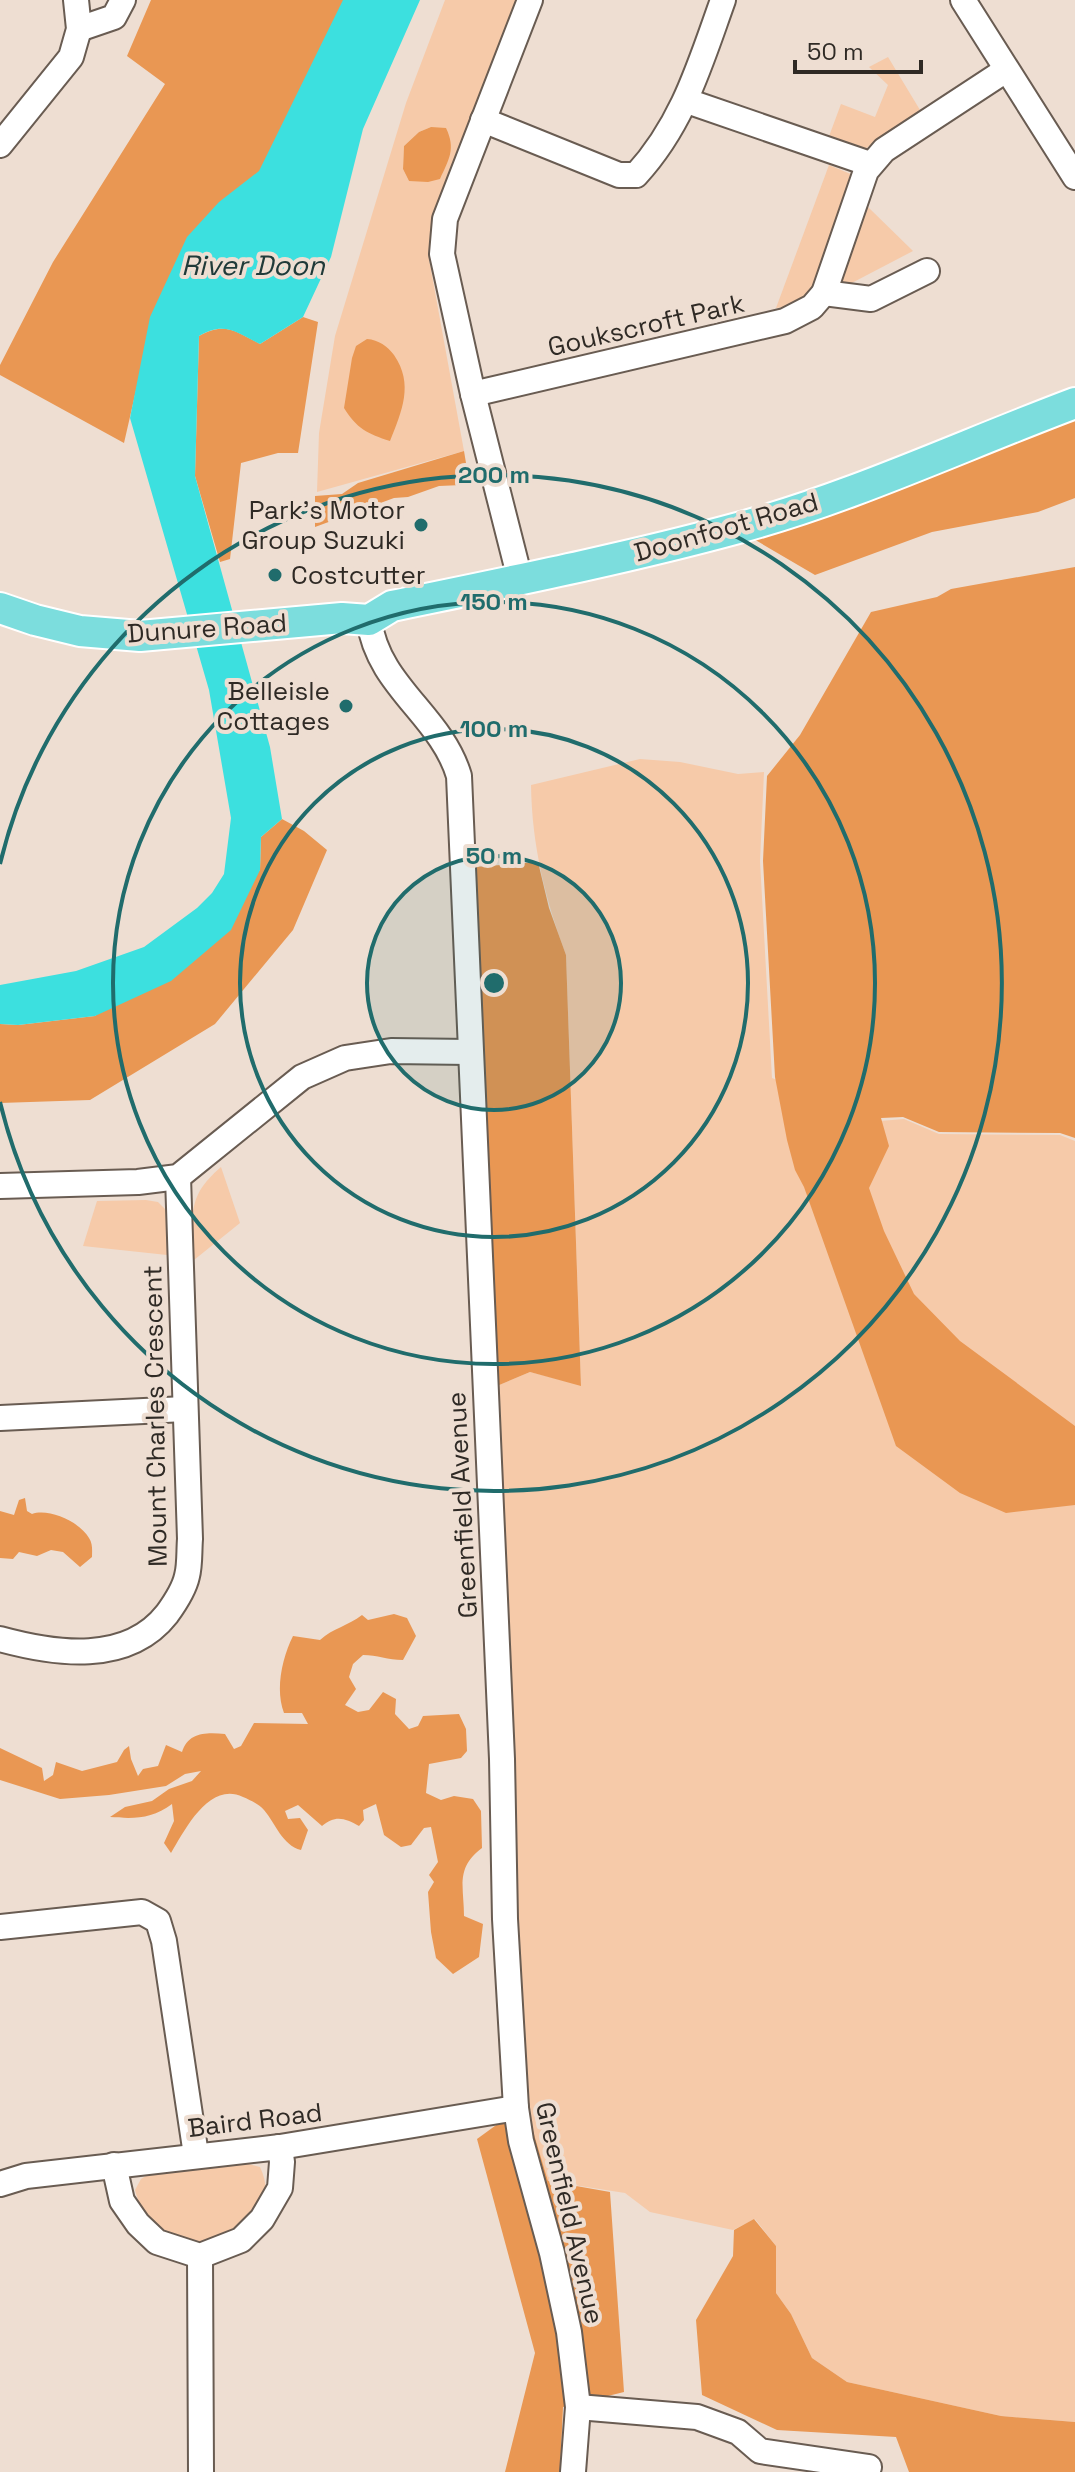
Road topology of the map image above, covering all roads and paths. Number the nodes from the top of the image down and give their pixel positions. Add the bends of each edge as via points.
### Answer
1 (76, 0) edge
2 (123, 0) edge
3 (530, 0) edge
4 (723, 0) edge
5 (973, 3) edge
6 (79, 29) junction
7 (1006, 70) junction
8 (687, 101) junction
9 (483, 120) junction
10 (0, 145) edge
11 (870, 164) junction
12 (1075, 177) edge
13 (927, 271) dead end
14 (824, 293) junction
15 (473, 394) junction
16 (1075, 403) edge
17 (520, 579) junction
18 (0, 608) edge
19 (369, 620) junction
20 (470, 1052) junction
21 (178, 1177) junction
22 (0, 1186) edge
23 (185, 1409) junction
24 (0, 1418) edge
25 (0, 1639) edge
26 (0, 1927) edge
27 (516, 2108) junction
28 (280, 2147) junction
29 (196, 2155) junction
30 (114, 2165) junction
31 (0, 2184) edge
32 (200, 2256) junction
33 (578, 2407) junction
34 (869, 2467) dead end
35 (201, 2472) edge
36 (573, 2472) edge

1 - 6 street
2 - 6 street via 114,17
3 - 9 street
4 - 8 street
5 - 7 street
6 - 10 street via 71,57
7 - 11 street
7 - 12 street
8 - 9 street via 636,175 619,175
8 - 11 street
9 - 15 street via 445,219 442,254
11 - 14 street
13 - 14 street via 871,299
14 - 15 street, Goukscroft Park via 812,307 785,321
15 - 17 street
16 - 17 main road, Doonfoot Road via 845,493 739,528
17 - 19 main road, Doonfoot Road via 392,606
18 - 19 main road, Dunure Road via 80,631 140,636
19 - 20 street, Greenfield Avenue via 372,643 397,686 453,755 459,776
20 - 21 street via 391,1051 345,1058 302,1077
20 - 27 street, Greenfield Avenue
21 - 22 street
21 - 23 street, Mount Charles Crescent
23 - 24 street
23 - 25 street, Mount Charles Crescent via 187,1577 161,1621 141,1638 104,1651 54,1651
26 - 29 street via 142,1912 158,1921
27 - 28 street, Baird Road
27 - 33 street, Greenfield Avenue via 569,2332
28 - 29 street, Baird Road
28 - 32 street via 280,2188 262,2219 241,2240
29 - 30 street, Baird Road
30 - 31 street, Baird Road
30 - 32 street via 122,2201 138,2224 157,2242
32 - 35 street
33 - 34 street via 697,2417 738,2432 760,2451
33 - 36 street, Greenfield Avenue

